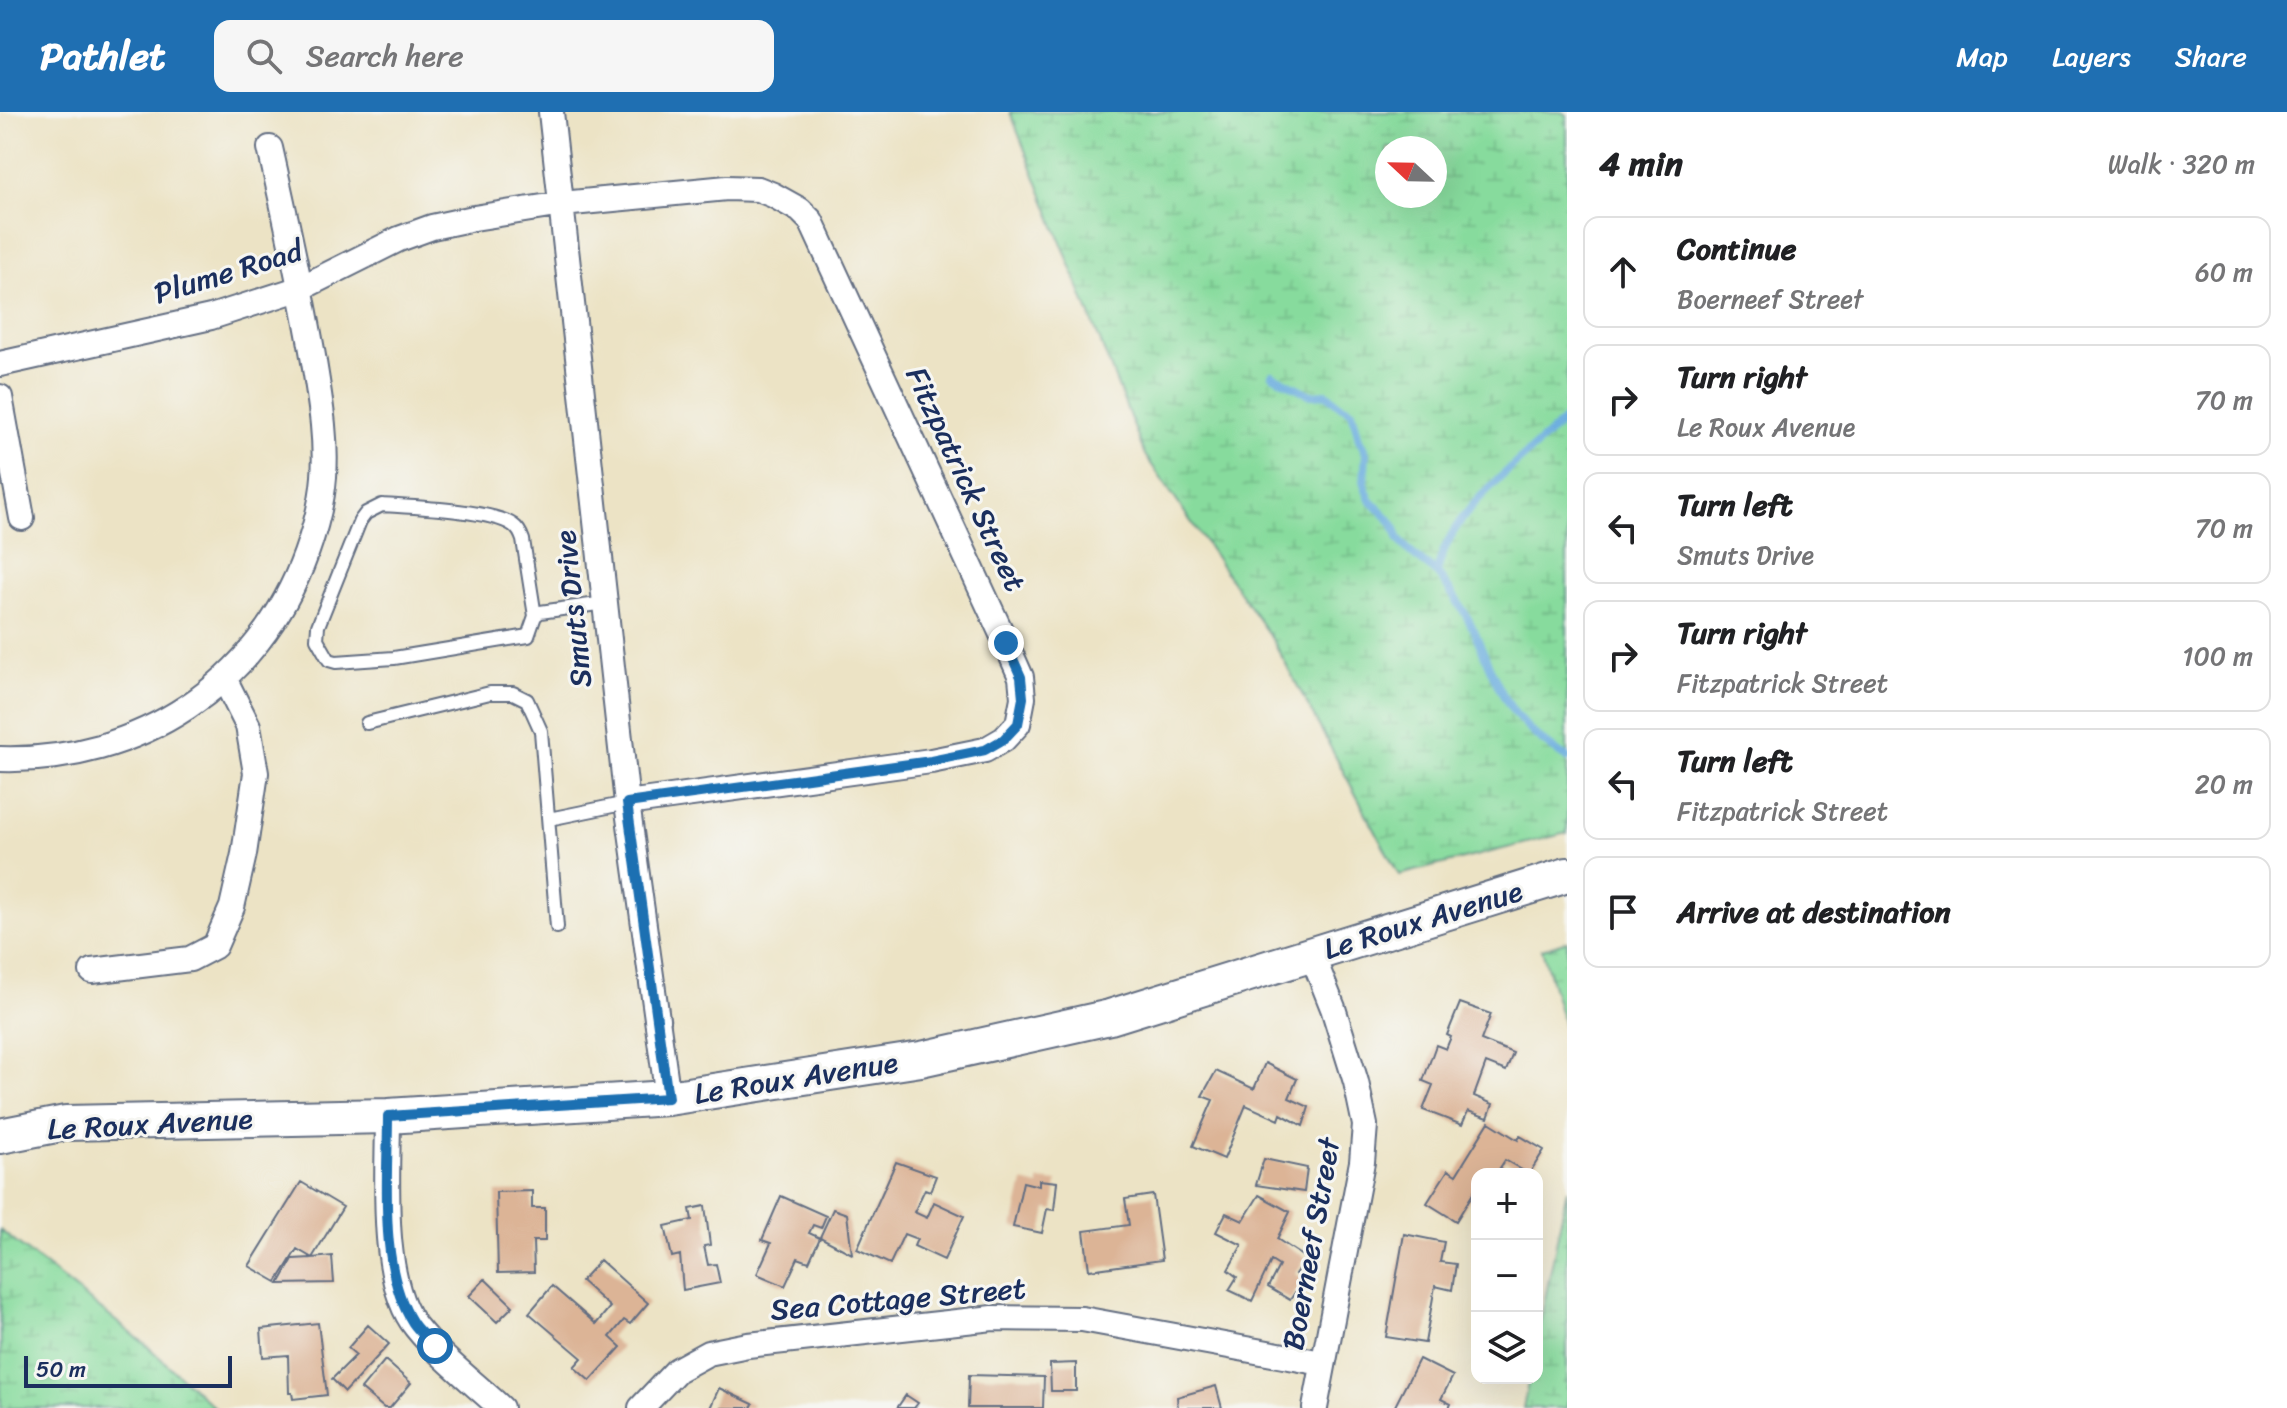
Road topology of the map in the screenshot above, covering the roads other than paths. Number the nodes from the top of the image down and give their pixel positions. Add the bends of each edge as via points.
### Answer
1 (551, 112) edge
2 (270, 148) dead end
3 (562, 204) junction
4 (301, 288) junction
5 (0, 364) edge
6 (0, 397) edge
7 (22, 518) dead end
8 (605, 603) junction
9 (535, 616) junction
10 (225, 680) junction
11 (367, 723) dead end
12 (0, 759) edge
13 (627, 803) junction
14 (549, 819) junction
15 (1567, 875) edge
16 (557, 927) dead end
17 (1312, 955) junction
18 (92, 971) dead end
19 (668, 1098) junction
20 (388, 1116) junction
21 (0, 1136) edge
22 (1322, 1363) junction
23 (501, 1408) edge
24 (641, 1408) edge
25 (1315, 1408) edge

1 - 3 street, Smuts Drive
2 - 4 street
3 - 4 street, Plume Road via 432,227
3 - 8 street, Smuts Drive
3 - 13 street, Fitzpatrick Street via 758,189 811,221 1021,677 1018,724 985,750
4 - 5 street, Plume Road via 211,317
4 - 10 street via 323,424 320,508 280,610
6 - 7 street
8 - 9 lane
8 - 13 street, Smuts Drive
9 - 9 lane via 532,630 522,639 394,658 336,662 324,655 317,639 360,521 382,505 494,516 513,525 523,540
10 - 12 street via 167,720 112,743 49,757
10 - 18 street via 248,726 256,773 244,854 221,933 215,946 190,959
11 - 14 lane via 490,693 520,695 541,731
13 - 14 lane
13 - 19 street, Smuts Drive
14 - 16 lane
15 - 17 main road, Le Roux Avenue
17 - 19 main road, Le Roux Avenue via 1096,1020 921,1059
17 - 22 street, Boerneef Street via 1346,1046 1365,1125
19 - 20 main road, Le Roux Avenue
20 - 21 main road, Le Roux Avenue via 66,1123
20 - 23 street via 387,1213 402,1302 414,1325
22 - 24 street, Sea Cottage Street via 1082,1319 993,1318 708,1353 677,1370
22 - 25 street, Boerneef Street

